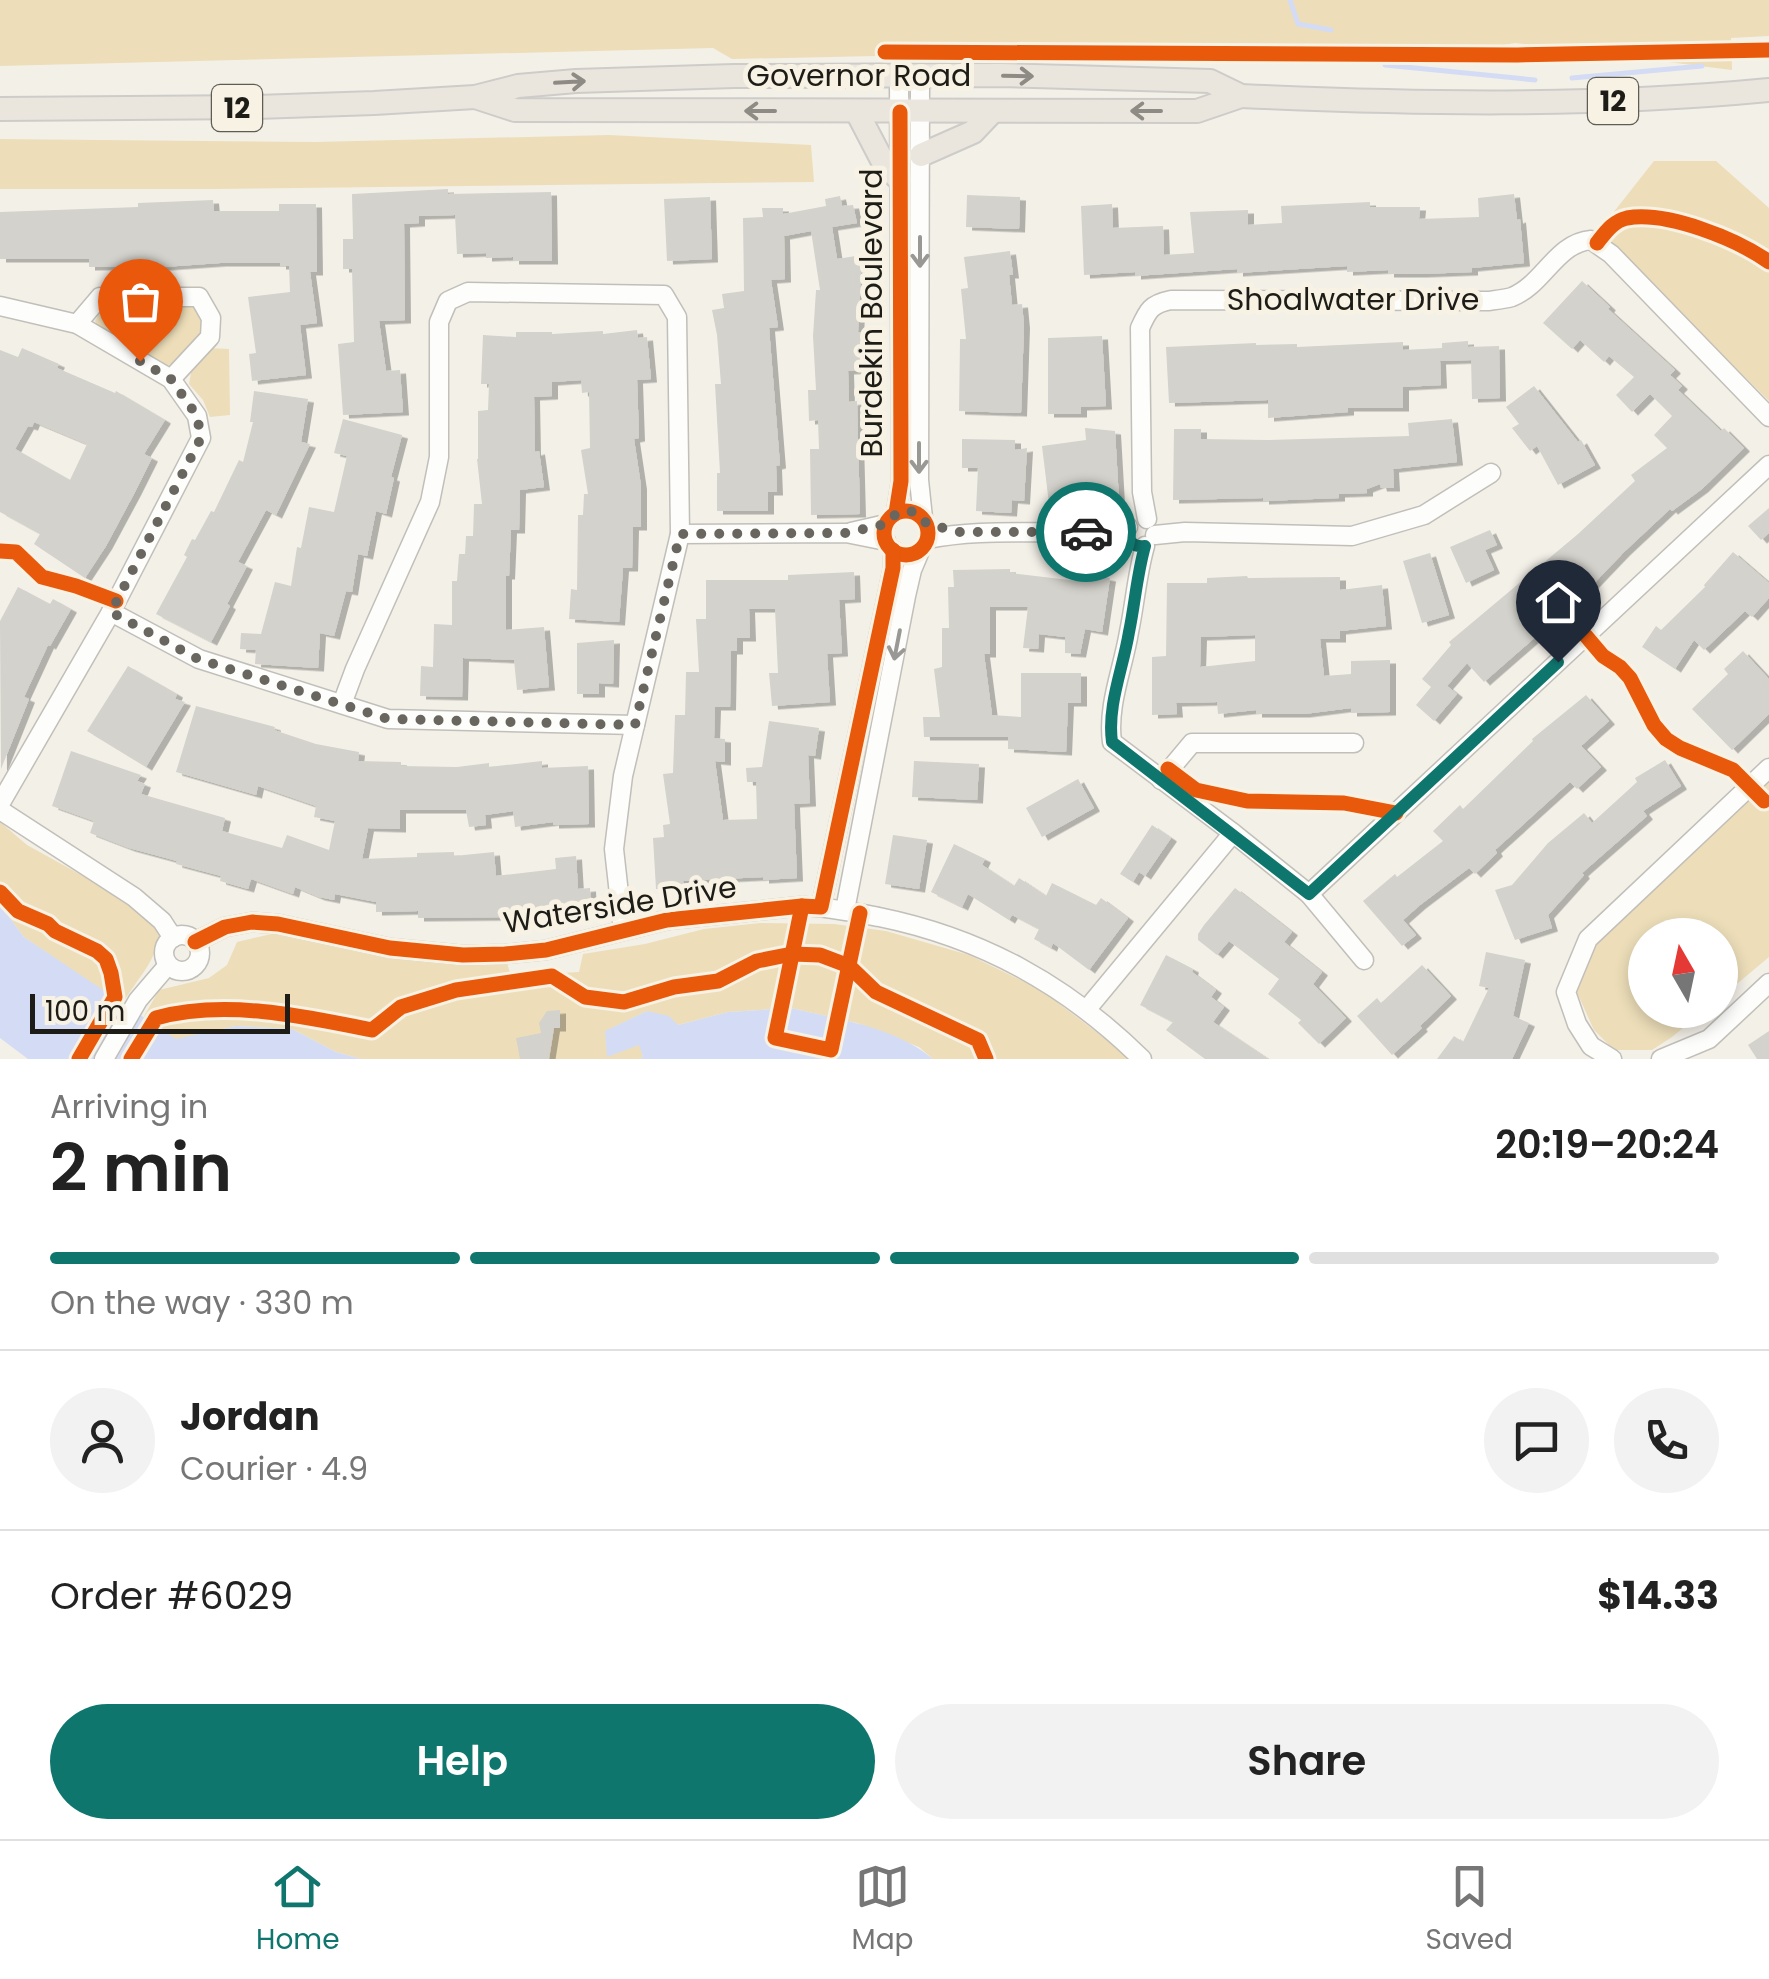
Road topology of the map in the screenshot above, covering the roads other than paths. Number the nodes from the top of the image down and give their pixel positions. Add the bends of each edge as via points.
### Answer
1 (910, 76) junction
2 (1769, 90) edge
3 (1241, 96) junction
4 (474, 97) junction
5 (0, 109) edge
6 (857, 112) junction
7 (910, 112) junction
8 (992, 112) junction
9 (921, 154) junction
10 (898, 178) junction
11 (0, 306) edge
12 (78, 324) junction
13 (171, 379) junction
14 (1769, 417) edge
15 (1769, 465) edge
16 (1491, 473) dead end
17 (890, 532) junction
18 (1141, 532) junction
19 (925, 533) junction
20 (680, 534) junction
21 (111, 612) junction
22 (342, 704) junction
23 (635, 725) junction
24 (1354, 743) dead end
25 (1769, 768) edge
26 (1160, 780) junction
27 (0, 807) edge
28 (1233, 833) junction
29 (1309, 894) junction
30 (820, 907) junction
31 (844, 910) junction
32 (623, 930) junction
33 (173, 938) junction
34 (195, 942) junction
35 (1364, 960) dead end
36 (168, 964) junction
37 (1769, 983) edge
38 (1088, 1010) junction
39 (1584, 1053) edge
40 (104, 1059) edge
41 (1142, 1059) edge
42 (1612, 1059) edge
43 (1661, 1059) edge

1 -> 3 main road, Governor Road / 12 via 1210,81
4 -> 1 main road, Governor Road / 12 via 576,81
1 - 7 street, Burdekin Boulevard
2 - 3 main road, Governor Road / 12 via 1550,103
3 -> 8 main road, Governor Road / 12 via 1196,111
4 - 5 main road, Governor Road / 12 via 239,108
6 -> 4 main road, Governor Road / 12 via 515,110
6 - 7 main road, Governor Road / 12
6 - 10 main road
7 - 8 main road, Governor Road / 12
7 - 9 street, Burdekin Boulevard
7 - 10 street, Burdekin Boulevard
8 - 9 main road via 972,132
9 -> 19 street, Burdekin Boulevard via 919,480
10 - 17 street, Burdekin Boulevard via 901,481
11 - 12 street
12 - 13 street
12 - 13 street via 100,297 199,297 211,318 210,337
13 - 21 street via 197,416 201,438
14 - 18 street, Shoalwater Drive via 1591,240 1577,241 1513,296 1488,301 1158,302 1140,328
15 - 29 street
16 - 18 street via 1424,514 1352,536
17 - 19 street via 910,511
17 - 19 street via 906,555
17 - 20 street
17 - 30 street, Burdekin Boulevard via 890,583
18 - 19 street
18 - 26 street via 1129,634 1109,722 1112,742
19 -> 31 street, Burdekin Boulevard via 906,596
20 - 22 street via 676,317 664,295 468,292 448,301 439,322 439,457 430,502
20 - 23 street
21 - 22 street via 198,659
21 - 27 street
22 - 23 street via 388,719
23 - 32 street via 614,849
24 - 26 street via 1192,743
25 - 39 street via 1588,939 1566,992
26 - 28 street
27 - 33 street via 134,897
28 - 29 street
28 - 38 street
29 - 35 street
30 - 31 street, Waterside Drive
30 - 32 street, Waterside Drive
31 - 38 street, Waterside Drive via 923,926 970,944
32 - 34 street, Waterside Drive via 546,950 463,955 252,922
33 - 34 street
33 - 36 street via 164,951
34 - 36 street via 195,965 178,971
36 - 40 street
37 - 43 street via 1708,1039
38 - 41 street, Waterside Drive
39 - 42 street

